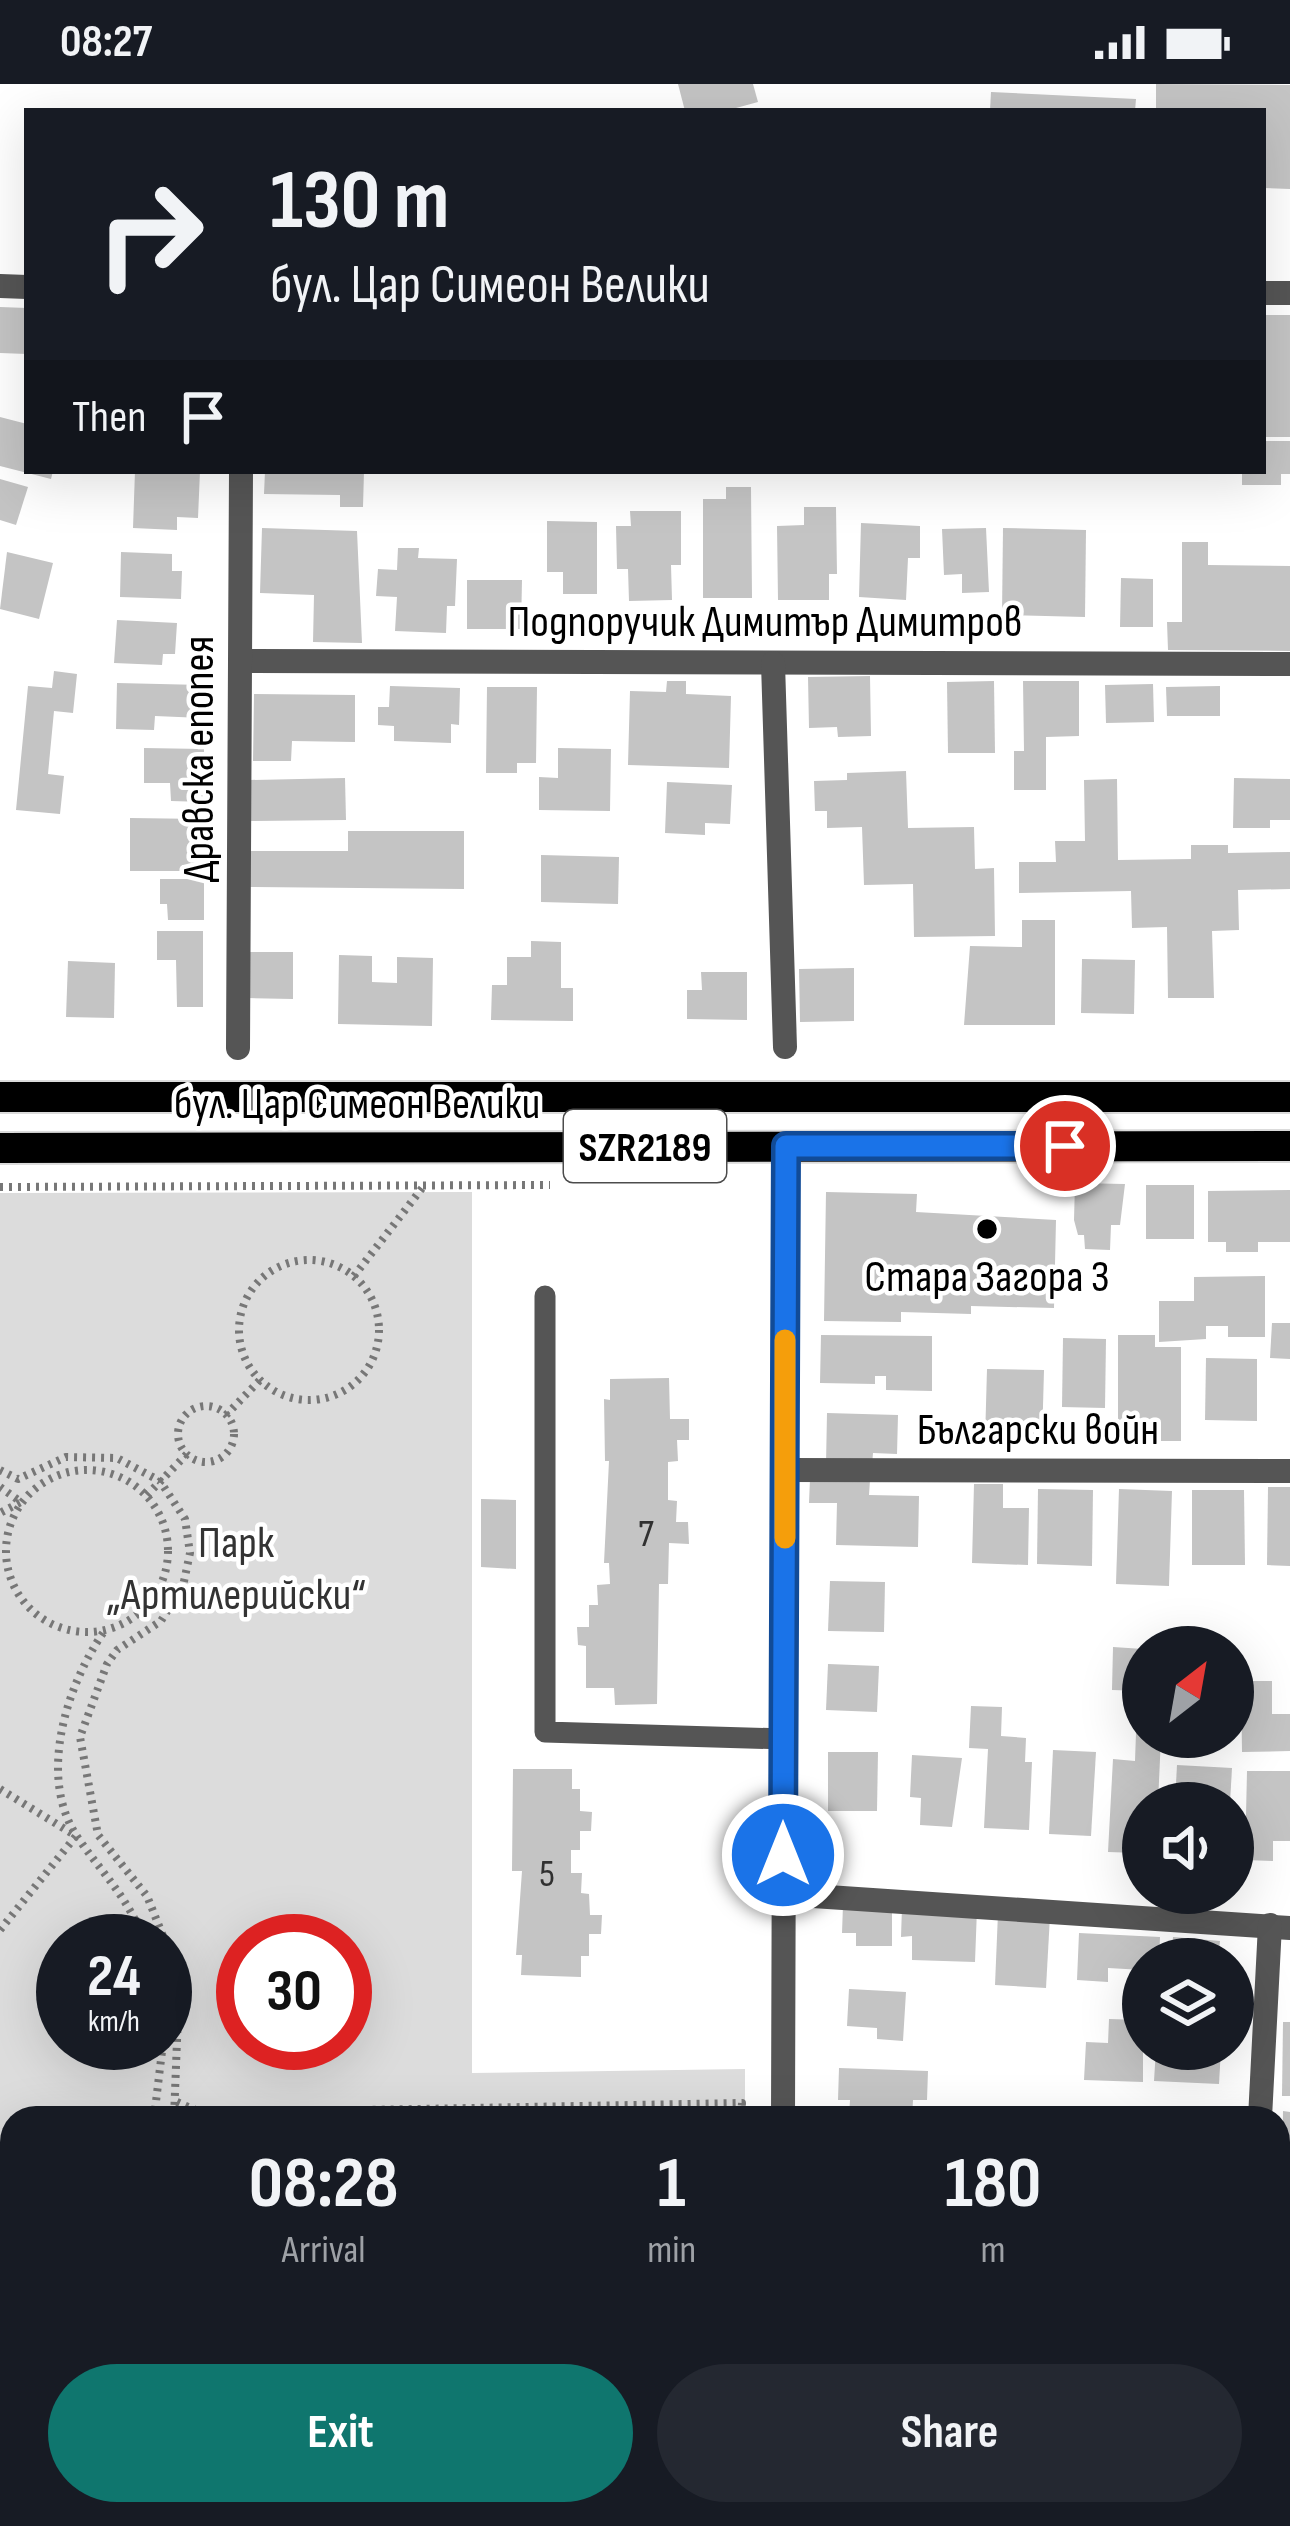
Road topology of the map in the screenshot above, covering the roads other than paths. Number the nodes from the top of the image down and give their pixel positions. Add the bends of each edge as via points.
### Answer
1 (241, 474) edge
2 (240, 661) junction
3 (773, 663) junction
4 (1290, 664) edge
5 (785, 1047) dead end
6 (238, 1048) dead end
7 (0, 1097) edge
8 (1290, 1097) edge
9 (786, 1146) junction
10 (1290, 1146) edge
11 (0, 1148) edge
12 (545, 1296) dead end
13 (785, 1470) junction
14 (1290, 1471) edge
15 (784, 1738) junction
16 (783, 1894) junction
17 (1280, 1926) edge
18 (783, 2106) edge
19 (1261, 2106) edge

1 - 2 street, Дравска епопея
2 - 3 street, Подпоручик Димитър Димитров
2 - 6 street, Дравска епопея
3 - 4 street, Подпоручик Димитър Димитров
3 - 5 street
7 - 8 main road, бул. Цар Симеон Велики / SZR2189
9 - 10 main road, бул. Цар Симеон Велики / SZR2189
9 - 11 main road, бул. Цар Симеон Велики / SZR2189
9 - 13 street
12 - 15 lane via 545,1732
13 - 14 street, Български войн
13 - 15 street
15 - 16 street
16 - 17 street
16 - 18 street
17 - 19 street

